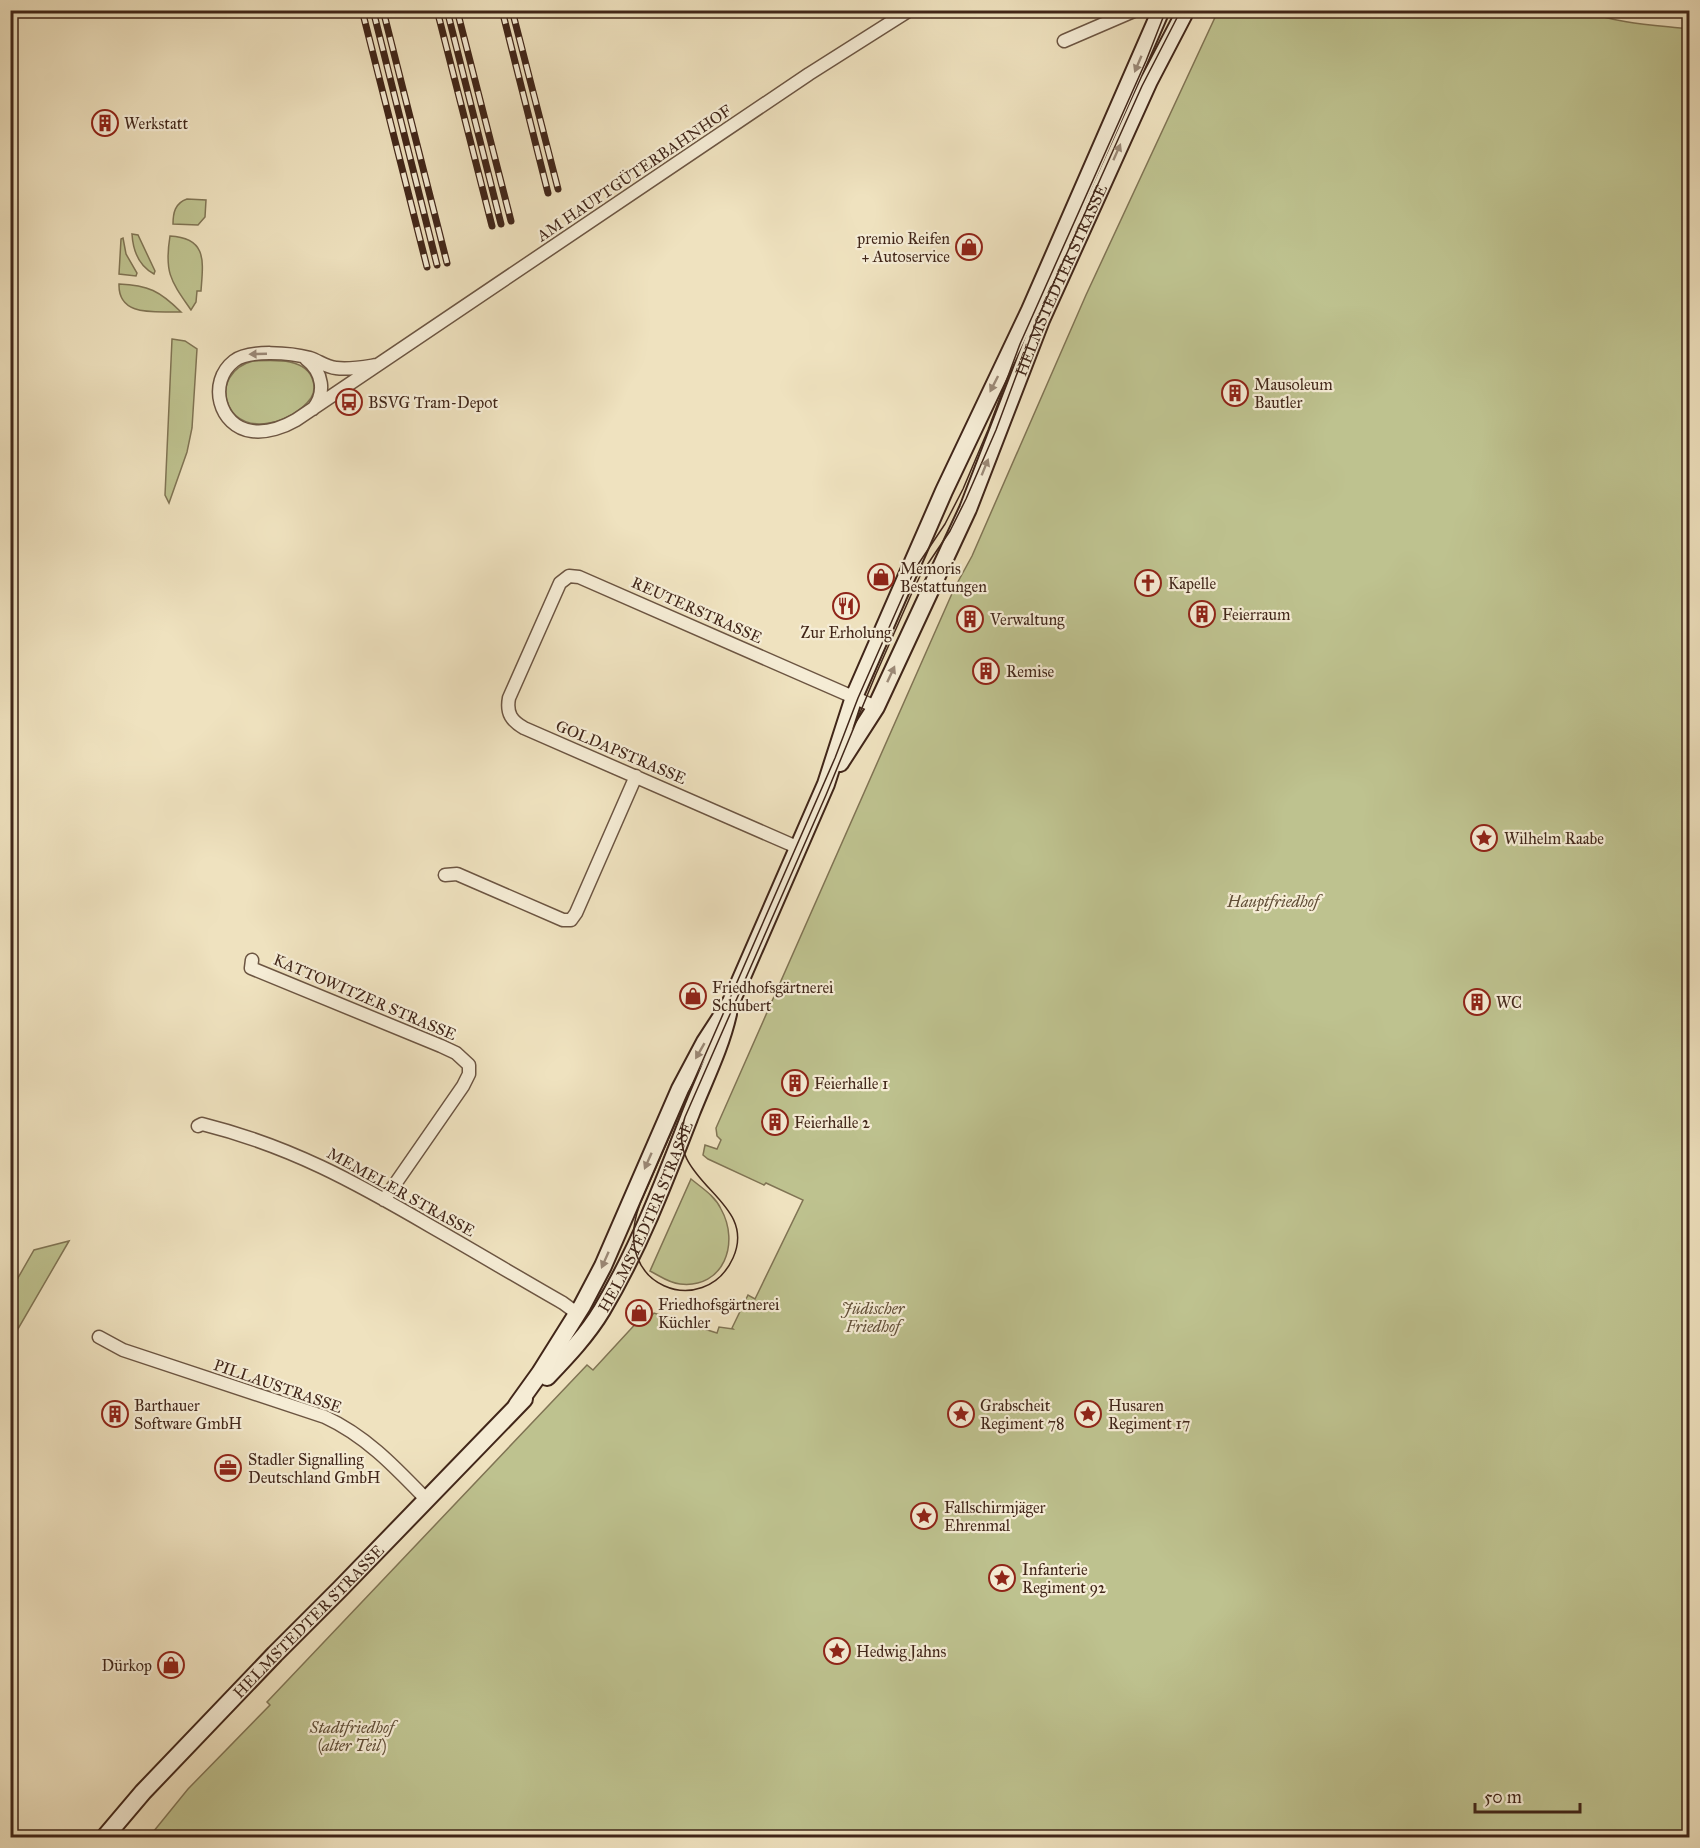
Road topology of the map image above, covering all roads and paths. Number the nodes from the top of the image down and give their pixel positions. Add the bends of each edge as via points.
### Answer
1 (910, 10) edge
2 (1136, 10) edge
3 (1161, 10) edge
4 (1186, 10) edge
5 (1064, 40) dead end
6 (298, 356) junction
7 (377, 365) junction
8 (309, 412) junction
9 (921, 543) junction
10 (947, 555) junction
11 (536, 638) joint
12 (854, 697) junction
13 (876, 707) junction
14 (636, 776) junction
15 (826, 784) junction
16 (799, 848) junction
17 (445, 875) dead end
18 (252, 960) dead end
19 (731, 1002) junction
20 (198, 1126) dead end
21 (384, 1200) junction
22 (614, 1288) junction
23 (580, 1310) junction
24 (99, 1336) dead end
25 (549, 1375) junction
26 (517, 1405) junction
27 (426, 1499) junction
28 (104, 1838) edge

1 - 7 street, AM HAUPTGÜTERBAHNHOF
2 - 5 street
3 -> 9 main road, HELMSTEDTER STRASSE via 1021,332
10 -> 4 main road, HELMSTEDTER STRASSE via 1041,320 1149,81
6 - 7 street, AM HAUPTGÜTERBAHNHOF via 338,369
6 - 8 street via 311,362 321,380 319,399
6 -> 8 street, AM HAUPTGÜTERBAHNHOF via 255,354 237,359 221,379 220,403 233,423 253,432 284,426
7 - 8 street, AM HAUPTGÜTERBAHNHOF
9 - 10 main road
9 - 12 main road, HELMSTEDTER STRASSE
13 -> 10 main road, HELMSTEDTER STRASSE
11 - 12 street, REUTERSTRASSE via 560,583 569,576 579,577
11 - 14 street, GOLDAPSTRASSE via 509,698 509,714 514,722
12 - 13 street, REUTERSTRASSE
12 - 15 main road, HELMSTEDTER STRASSE
13 - 15 main road, HELMSTEDTER STRASSE
14 - 16 street, GOLDAPSTRASSE
14 - 17 street via 571,920 457,874
15 - 16 main road, HELMSTEDTER STRASSE
16 - 19 main road, HELMSTEDTER STRASSE
18 - 21 street, KATTOWITZER STRASSE via 251,968 449,1049 469,1065 463,1086
19 - 22 main road, HELMSTEDTER STRASSE via 722,1040 675,1158
19 -> 23 main road, HELMSTEDTER STRASSE via 680,1089
20 - 21 street, MEMELER STRASSE via 226,1130 306,1158
21 - 23 street, MEMELER STRASSE
22 - 23 main road via 600,1292
22 - 25 main road, HELMSTEDTER STRASSE via 591,1326
23 - 25 main road via 572,1341
23 - 26 main road, HELMSTEDTER STRASSE
24 - 27 street, PILLAUSTRASSE via 123,1350 344,1426 376,1450
25 - 26 main road, HELMSTEDTER STRASSE
26 - 27 main road, HELMSTEDTER STRASSE
27 - 28 main road, HELMSTEDTER STRASSE via 182,1751

